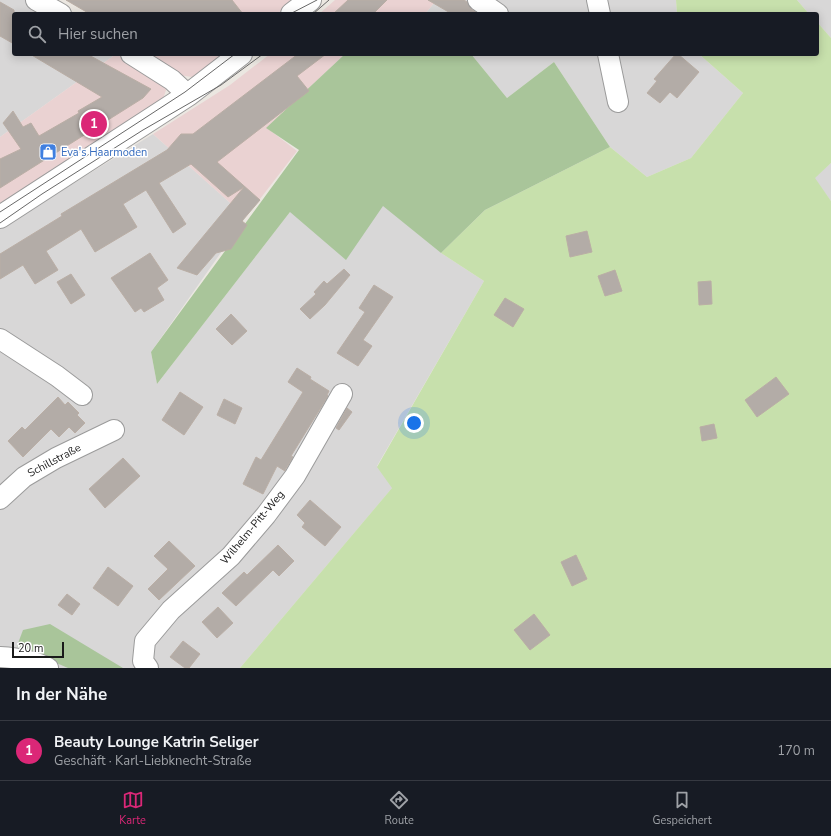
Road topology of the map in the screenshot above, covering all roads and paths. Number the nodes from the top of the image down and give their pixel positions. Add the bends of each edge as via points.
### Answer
1 (36, 0) edge
2 (310, 0) edge
3 (478, 0) edge
4 (597, 0) edge
5 (61, 9) edge
6 (295, 12) edge
7 (495, 12) edge
8 (600, 12) edge
9 (134, 56) edge
10 (238, 56) edge
11 (608, 56) edge
12 (188, 95) junction
13 (618, 102) dead end
14 (0, 217) edge
15 (0, 339) edge
16 (342, 394) dead end
17 (82, 395) dead end
18 (114, 430) dead end
19 (0, 499) edge
20 (0, 657) edge
21 (48, 668) edge
22 (148, 668) edge

1 - 5 street
2 - 6 street
3 - 7 street
4 - 8 street
9 - 12 street via 172,80
10 - 12 street
11 - 13 street
12 - 14 street
15 - 17 street
16 - 22 street, Wilhelm-Pitt-Weg via 295,476 266,515 231,556 171,610 145,642 143,661
18 - 19 street, Schillstraße via 24,476
20 - 21 street via 38,663

